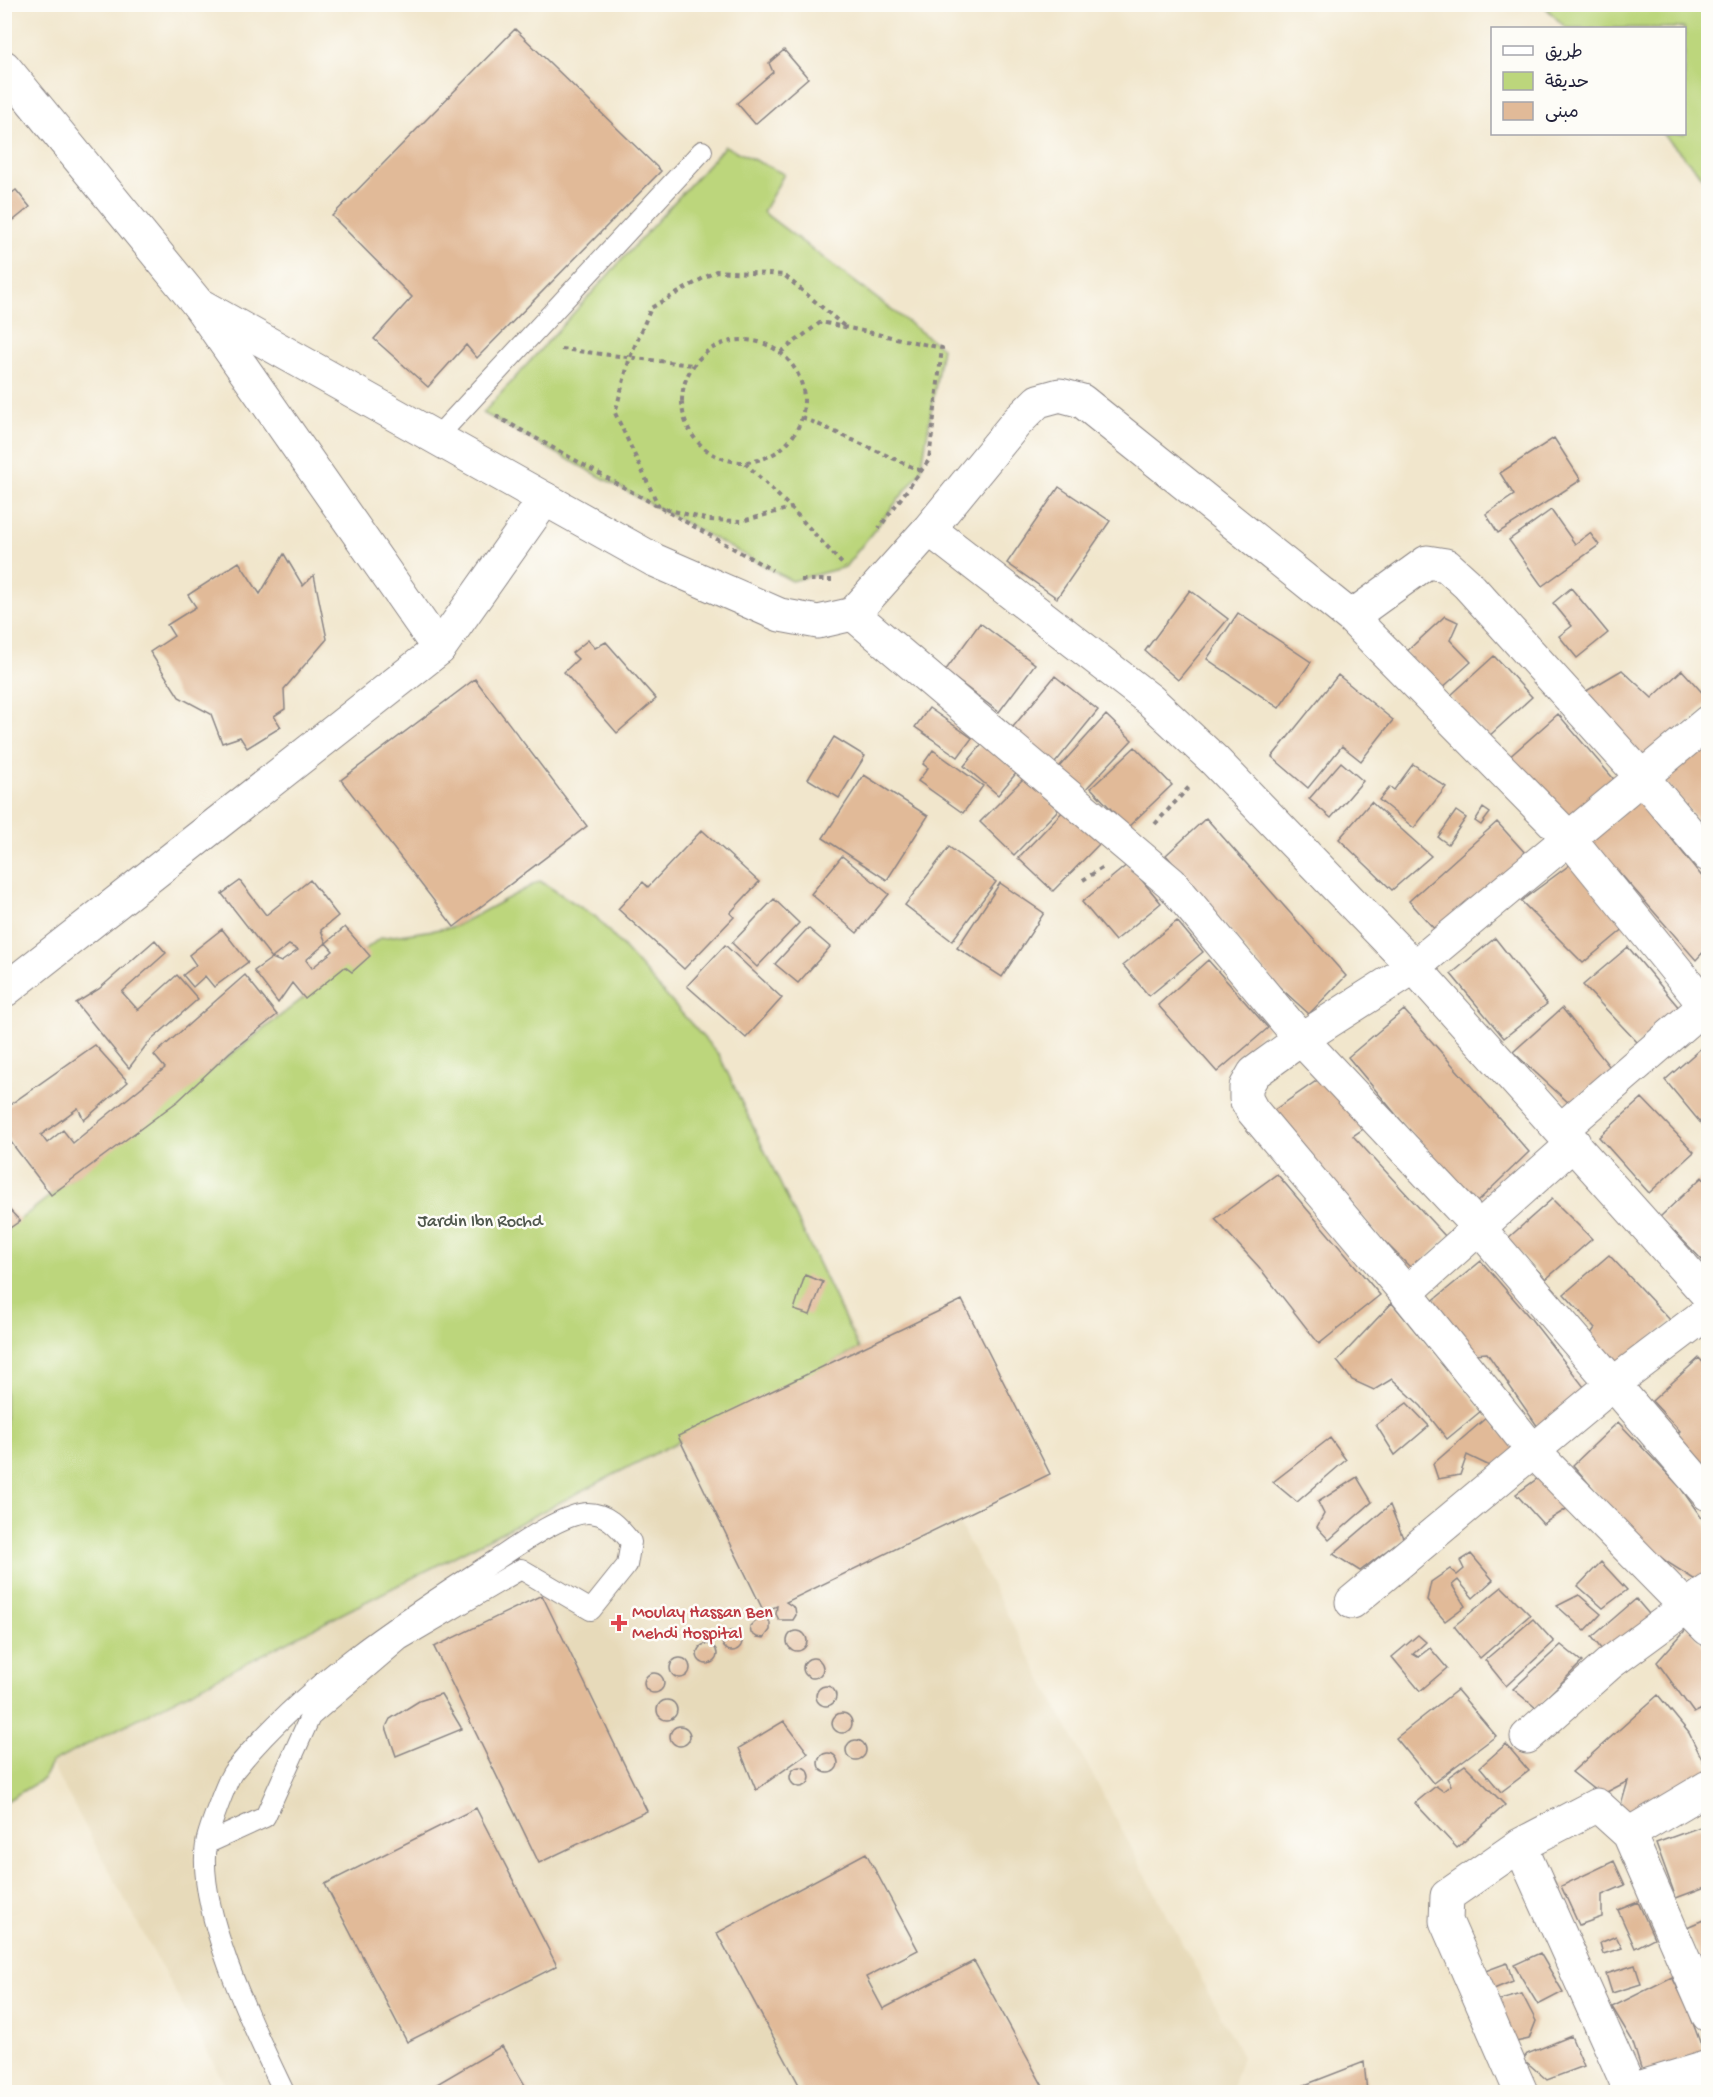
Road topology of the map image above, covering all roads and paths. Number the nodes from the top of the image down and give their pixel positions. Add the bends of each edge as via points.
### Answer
1 (4, 67) edge
2 (702, 151) dead end
3 (198, 304) junction
4 (844, 326) junction
5 (561, 349) dead end
6 (781, 352) junction
7 (630, 357) junction
8 (692, 365) junction
9 (490, 412) dead end
10 (802, 417) junction
11 (436, 438) junction
12 (745, 462) junction
13 (921, 471) junction
14 (545, 499) junction
15 (659, 507) junction
16 (791, 508) junction
17 (929, 529) junction
18 (874, 534) dead end
19 (853, 559) dead end
20 (845, 567) junction
21 (782, 575) dead end
22 (792, 581) dead end
23 (853, 614) junction
24 (1352, 617) junction
25 (439, 649) junction
26 (1708, 722) edge
27 (1641, 776) junction
28 (1569, 838) junction
29 (1708, 855) edge
30 (1414, 967) junction
31 (4, 991) edge
32 (1708, 1005) edge
33 (1301, 1039) junction
34 (1568, 1136) junction
35 (1479, 1228) junction
36 (1406, 1293) junction
37 (1708, 1295) edge
38 (1708, 1312) edge
39 (1613, 1384) junction
40 (1534, 1452) junction
41 (1708, 1494) edge
42 (1352, 1602) dead end
43 (1701, 1609) edge
44 (1527, 1737) dead end
45 (1708, 1787) edge
46 (1629, 1834) junction
47 (206, 1844) junction
48 (1520, 1845) junction
49 (1708, 2015) edge
50 (1708, 2067) edge
51 (284, 2092) edge
52 (1521, 2092) edge
53 (1629, 2092) edge

1 - 3 street
2 - 11 lane
3 - 11 street
3 - 25 street
4 - 6 path via 821,322
4 - 7 path via 784,275 716,271 651,308
4 - 13 path via 942,348 929,460
5 - 7 path
6 - 8 path via 764,343 734,340 706,351
6 - 10 path via 794,365 801,382 805,399
7 - 8 path
7 - 15 path via 615,413
8 - 12 path via 683,382 684,421 708,451 725,460
9 - 15 path
10 - 12 path via 781,450 764,459
10 - 13 path
11 - 14 street
12 - 16 path
13 - 18 path
14 - 23 street via 654,560 780,615 818,622
14 - 25 street
15 - 16 path via 709,520 742,521
15 - 21 path
16 - 20 path
17 - 23 street
17 - 24 street via 1038,400 1060,395 1082,401
17 - 30 street via 1150,700 1214,760
19 - 20 path
20 - 22 path via 834,580
23 - 33 street via 1172,883
24 - 27 street via 1426,562 1446,565
24 - 28 street
25 - 31 street
26 - 27 street
27 - 28 street
27 - 29 street
28 - 30 street
28 - 32 street
30 - 33 street
30 - 34 street
32 - 34 street
33 - 35 street
33 - 36 street via 1254,1073 1246,1087 1246,1099
34 - 35 street
34 - 37 street
35 - 36 street
35 - 39 street
36 - 40 street
38 - 39 street
39 - 40 street
39 - 41 street
40 - 42 street
40 - 43 street
43 - 44 street via 1610,1663
45 - 46 street
46 - 48 street via 1597,1804
46 - 49 street
47 - 47 lane via 231,1775 286,1713 389,1628 546,1527 588,1513 614,1521 631,1542 627,1565 591,1610 521,1569 400,1640 310,1717 265,1817
47 - 51 lane via 208,1903 250,2021
48 - 52 street via 1455,1888 1447,1896 1445,1907 1446,1921
48 - 53 street
50 - 53 street

